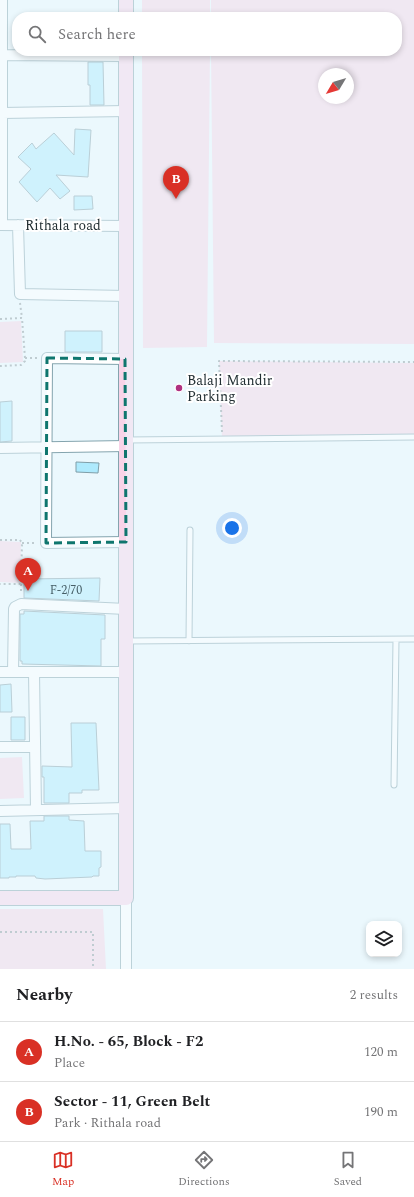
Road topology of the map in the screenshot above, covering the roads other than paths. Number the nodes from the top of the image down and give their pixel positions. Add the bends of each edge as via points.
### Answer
1 (2, 0) edge
2 (126, 0) edge
3 (126, 12) edge
4 (2, 55) junction
5 (12, 55) edge
6 (126, 56) edge
7 (1, 89) edge
8 (126, 111) junction
9 (2, 113) junction
10 (1, 132) edge
11 (1, 177) edge
12 (1, 225) edge
13 (18, 225) junction
14 (126, 226) junction
15 (126, 296) junction
16 (125, 359) junction
17 (414, 437) edge
18 (126, 443) junction
19 (0, 448) edge
20 (47, 448) junction
21 (190, 530) dead end
22 (126, 542) junction
23 (126, 609) junction
24 (414, 639) edge
25 (396, 640) junction
26 (126, 641) junction
27 (190, 641) junction
28 (0, 672) edge
29 (13, 672) junction
30 (34, 672) junction
31 (126, 672) junction
32 (0, 747) edge
33 (35, 747) junction
34 (394, 785) dead end
35 (126, 808) junction
36 (36, 810) junction
37 (0, 811) edge
38 (0, 898) edge
39 (126, 898) junction
40 (126, 969) edge

1 - 4 street
2 - 3 street
4 - 5 street
4 - 7 street
6 - 8 street
7 - 9 street
8 - 9 street
8 - 14 street
9 - 10 street
10 - 11 street
11 - 12 street
12 - 13 street, Rithala road
13 - 14 street, Rithala road
13 - 15 street via 20,294
14 - 15 street
15 - 16 street
16 - 18 street
16 - 20 street via 46,358
17 - 18 lane
18 - 20 street
18 - 22 street
19 - 20 street
20 - 22 street via 46,543
21 - 27 lane
22 - 23 street
23 - 26 street
23 - 29 street via 21,604 15,607
24 - 25 lane
25 - 27 lane
25 - 34 lane
26 - 27 lane
26 - 31 street
28 - 29 street
29 - 30 street
30 - 31 street
30 - 33 street
31 - 35 street
32 - 33 street
33 - 36 street
35 - 36 street
35 - 39 street
36 - 37 street
38 - 39 street
39 - 40 street

